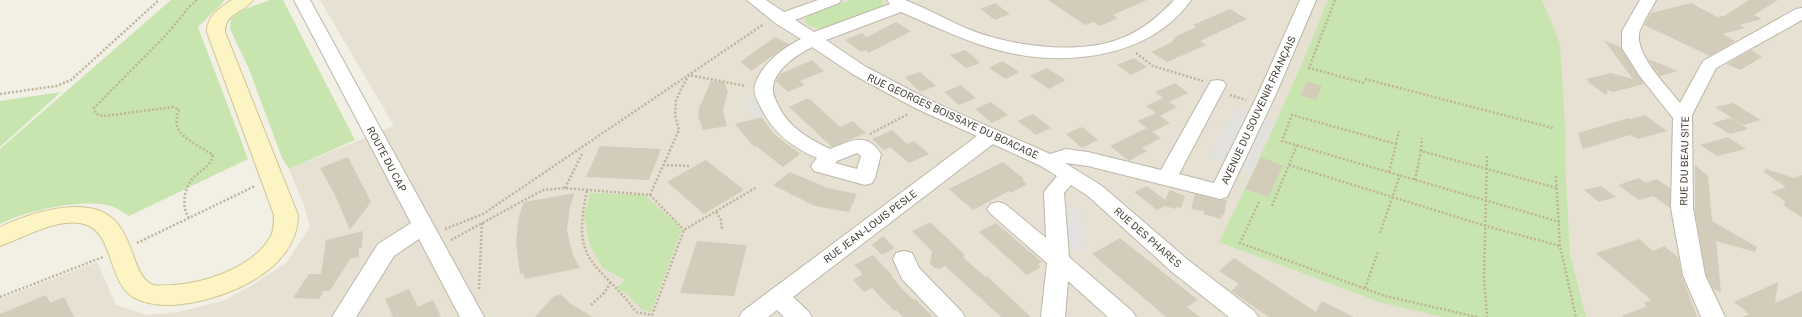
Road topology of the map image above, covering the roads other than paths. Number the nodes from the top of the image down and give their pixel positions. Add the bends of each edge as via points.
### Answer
1 (244, 0) edge
2 (302, 0) edge
3 (755, 0) edge
4 (833, 0) edge
5 (1183, 0) edge
6 (1308, 0) edge
7 (1648, 0) edge
8 (899, 3) edge
9 (1802, 13) edge
10 (779, 17) junction
11 (811, 39) junction
12 (1215, 87) road end
13 (1683, 115) junction
14 (990, 136) junction
15 (830, 156) junction
16 (1048, 161) junction
17 (1070, 175) junction
18 (1167, 178) junction
19 (998, 208) dead end
20 (422, 226) junction
21 (0, 237) edge
22 (904, 259) dead end
23 (1058, 260) junction
24 (777, 297) junction
25 (469, 312) edge
26 (344, 317) edge
27 (751, 317) edge
28 (800, 317) edge
29 (953, 317) edge
30 (1053, 317) edge
31 (1124, 317) edge
32 (1246, 317) edge
33 (1713, 317) edge

1 - 21 street via 223,14 216,23 216,32 286,214 280,241 261,262 212,289 173,296 157,295 145,292 133,282 110,229 103,222 92,218 62,217 12,230
2 - 20 street, ROUTE DU CAP
3 - 10 street, RUE GEORGES BOISSAYE DU BOACAGE
4 - 10 street
5 - 8 street via 1169,17 1150,31 1125,44 1087,51 1045,51 1002,46 967,34
6 - 18 street, AVENUE DU SOUVENIR FRANÇAIS via 1220,192
7 - 13 street via 1631,32 1632,48 1650,77 1678,113
8 - 11 street
9 - 13 street, RUE DU BEAU SITE via 1709,65
10 - 11 street, RUE GEORGES BOISSAYE DU BOACAGE
11 - 14 street, RUE GEORGES BOISSAYE DU BOACAGE via 860,72
11 - 15 street via 790,53 773,69 764,86 766,100 773,116 789,133 810,148
12 - 18 street
13 - 33 street, RUE DU BEAU SITE via 1682,208 1694,275
14 - 16 street, RUE GEORGES BOISSAYE DU BOACAGE
14 - 24 street, RUE JEAN-LOUIS PESLE
15 - 15 street via 821,166 865,178 871,154 860,145
16 - 17 street, RUE DES PHARES
16 - 18 street, RUE GEORGES BOISSAYE DU BOACAGE via 1066,156 1088,159
17 - 23 street via 1054,192
17 - 32 street, RUE DES PHARES via 1095,190 1180,266
19 - 23 street
20 - 25 street, ROUTE DU CAP
20 - 26 street via 386,250
22 - 29 street via 910,273
23 - 30 street
23 - 31 street
24 - 27 street, RUE JEAN-LOUIS PESLE
24 - 28 street

